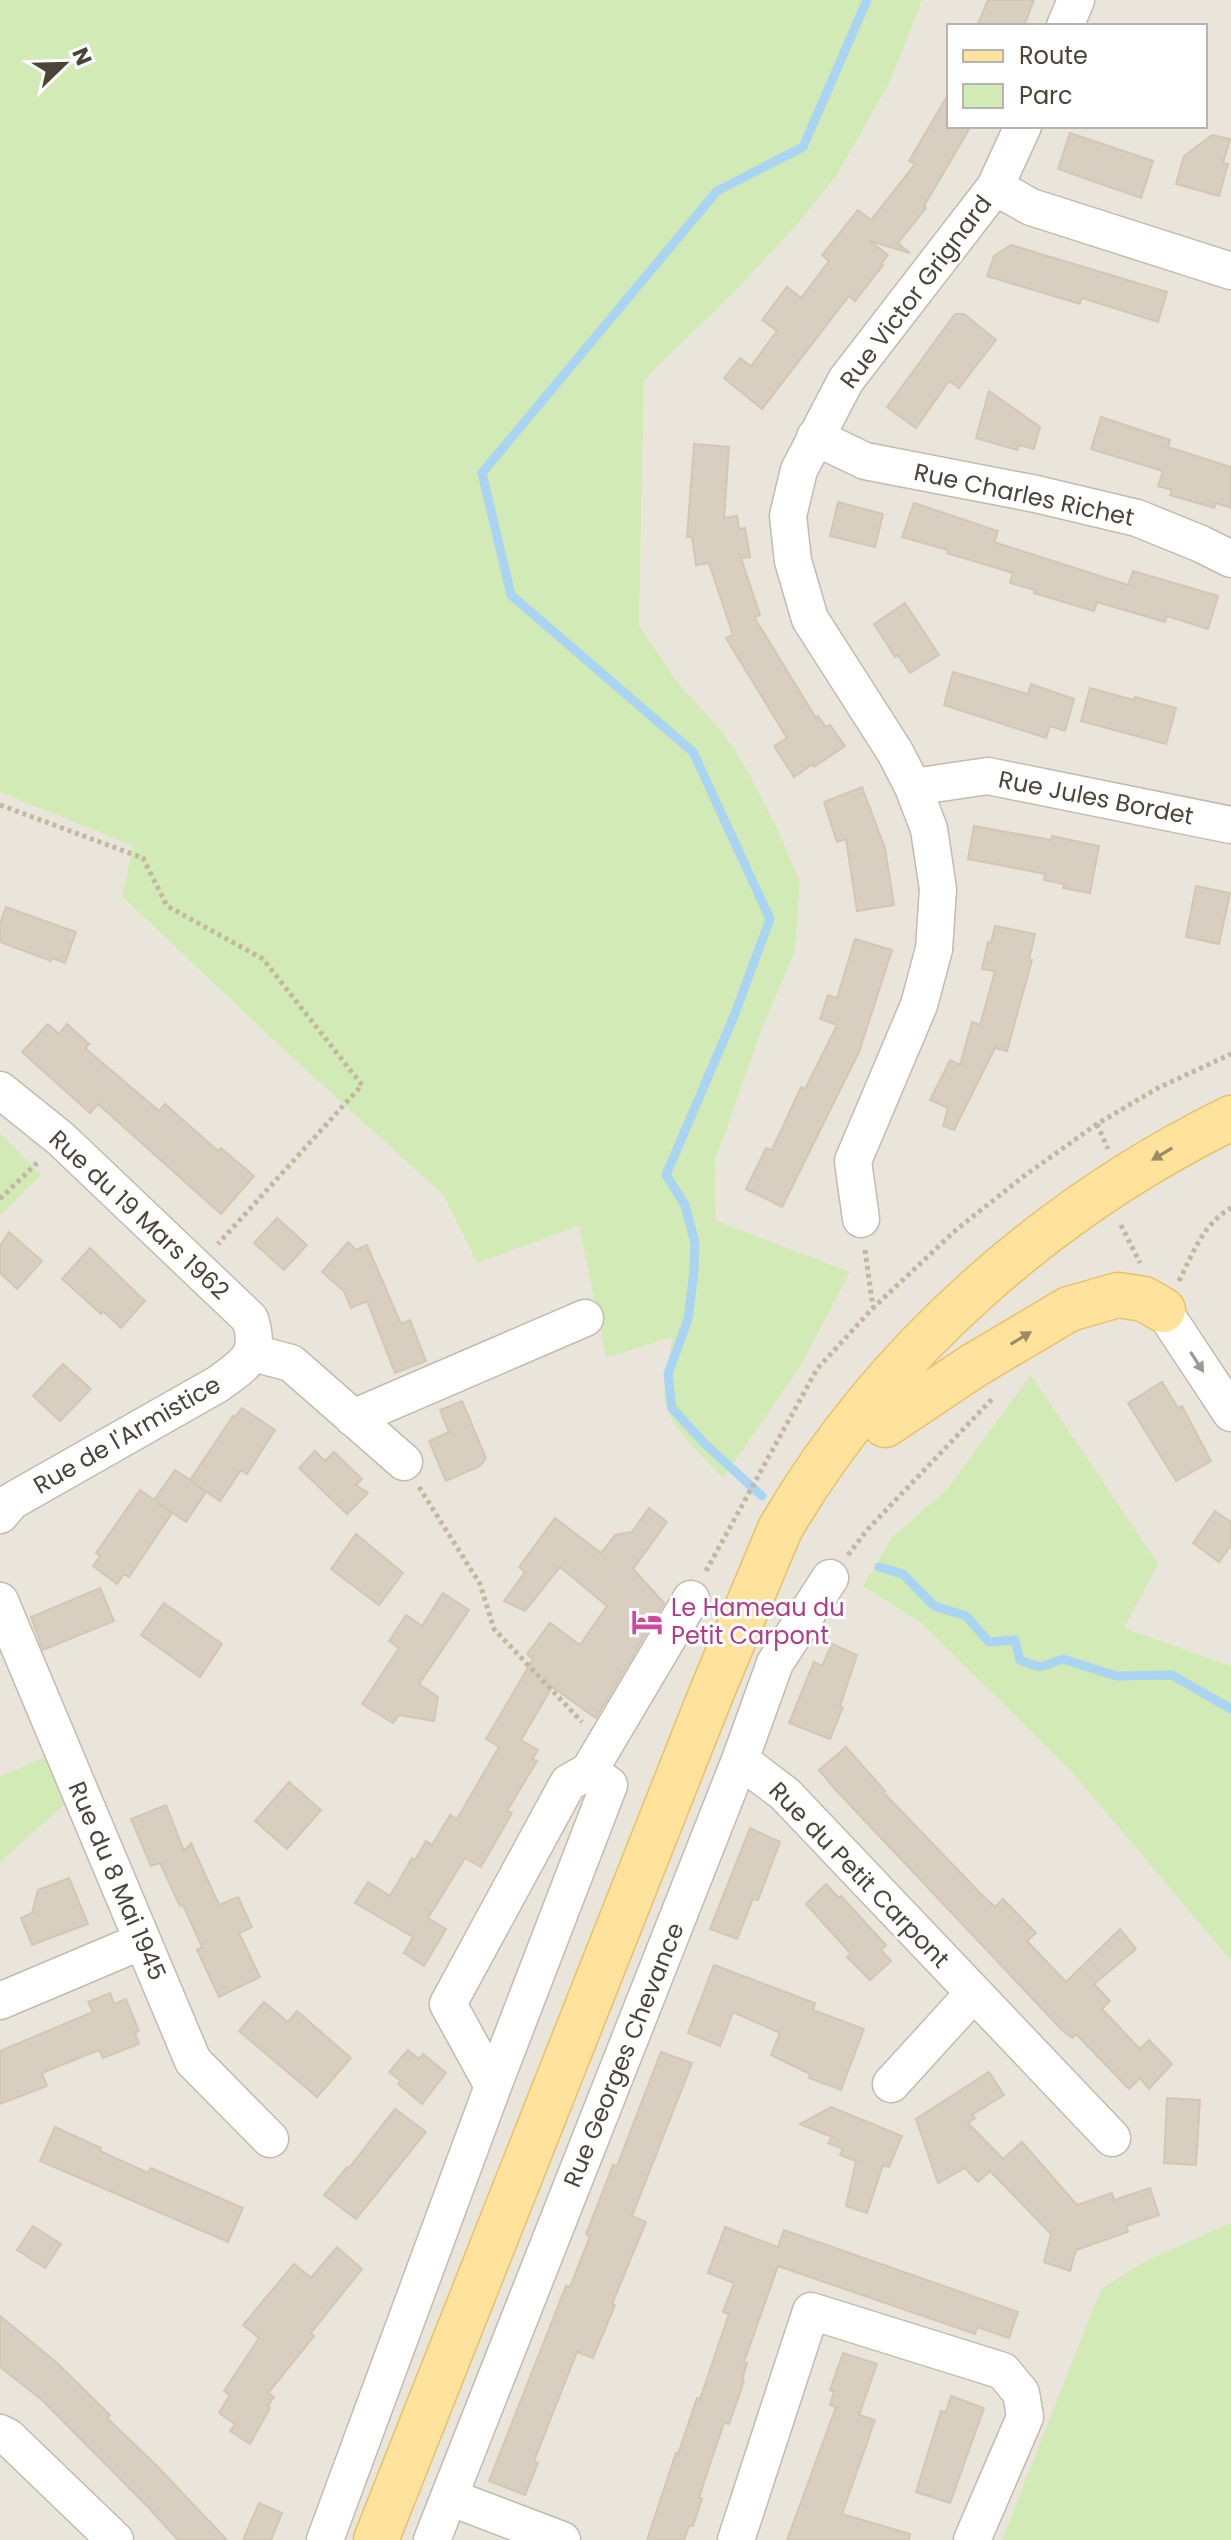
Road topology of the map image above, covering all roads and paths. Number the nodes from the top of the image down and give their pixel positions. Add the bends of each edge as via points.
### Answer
1 (1076, 0) edge
2 (1066, 24) edge
3 (1022, 128) edge
4 (995, 187) junction
5 (1231, 271) edge
6 (815, 437) junction
7 (1231, 559) edge
8 (913, 787) junction
9 (0, 805) edge
10 (1231, 825) edge
11 (1231, 1053) edge
12 (0, 1090) edge
13 (1231, 1118) edge
14 (61, 1139) junction
15 (1231, 1149) edge
16 (0, 1199) edge
17 (1231, 1208) edge
18 (861, 1219) joint
19 (196, 1268) junction
20 (873, 1308) junction
21 (1163, 1310) junction
22 (585, 1318) dead end
23 (253, 1353) junction
24 (1001, 1390) dead end
25 (1231, 1413) edge
26 (353, 1418) junction
27 (885, 1425) junction
28 (404, 1462) joint
29 (0, 1515) edge
30 (793, 1533) junction
31 (830, 1578) joint
32 (691, 1599) joint
33 (0, 1601) edge
34 (597, 1759) junction
35 (740, 1760) junction
36 (142, 1941) junction
37 (974, 1993) junction
38 (0, 2001) edge
39 (891, 2084) dead end
40 (493, 2086) junction
41 (1112, 2138) dead end
42 (270, 2139) dead end
43 (0, 2433) edge
44 (449, 2497) junction
45 (115, 2540) edge
46 (325, 2540) edge
47 (376, 2540) edge
48 (432, 2540) edge
49 (562, 2540) edge
50 (736, 2540) edge
51 (972, 2540) edge

1 - 2 street
3 - 4 street, Rue Victor Grignard
4 - 5 street via 1031,207
4 - 6 street, Rue Victor Grignard via 846,380
6 - 7 street, Rue Charles Richet via 865,461 1137,518
6 - 8 street, Rue Victor Grignard via 799,470 788,516 793,561 810,619
8 - 10 street, Rue Jules Bordet via 988,776
8 - 18 street, Rue Victor Grignard via 929,829 938,889 934,949 919,1005 853,1161
9 - 19 path via 143,858 167,906 263,959 362,1085
11 - 20 path via 1158,1088 1084,1133 956,1230
12 - 14 street, Rue du 19 Mars 1962
13 -> 30 main road via 1123,1177 1053,1226 922,1343 865,1407 794,1505
14 - 16 path
14 - 19 street, Rue du 19 Mars 1962
15 - 27 main road via 1063,1255 941,1363
17 - 21 path via 1202,1233
18 - 20 path
19 - 23 street, Rue du 19 Mars 1962 via 250,1319 256,1337
20 - 32 path via 817,1369
21 -> 25 street
27 -> 21 main road via 1069,1309 1118,1295 1144,1299
22 - 26 street
23 - 26 street via 291,1363
23 - 29 street, Rue de l'Armistice via 218,1384 12,1501
24 - 31 path via 867,1530
26 - 28 street
27 - 30 main road
28 - 34 path via 480,1584 494,1629
30 - 47 main road via 745,1613 705,1709
31 - 35 street, Rue Georges Chevance via 775,1663
32 - 34 street
33 - 36 street, Rue du 8 Mai 1945
34 - 40 street via 609,1785
34 - 40 street via 568,1783 448,2004
35 - 37 street, Rue du Petit Carpont via 785,1794
35 - 44 street, Rue Georges Chevance
36 - 38 street
36 - 42 street, Rue du 8 Mai 1945 via 193,2061
37 - 39 street
37 - 41 street, Rue du Petit Carpont
40 - 46 street
43 - 45 street
44 - 48 street, Rue Georges Chevance
44 - 49 street
50 - 51 street via 811,2311 1003,2371 1021,2393 1025,2417

